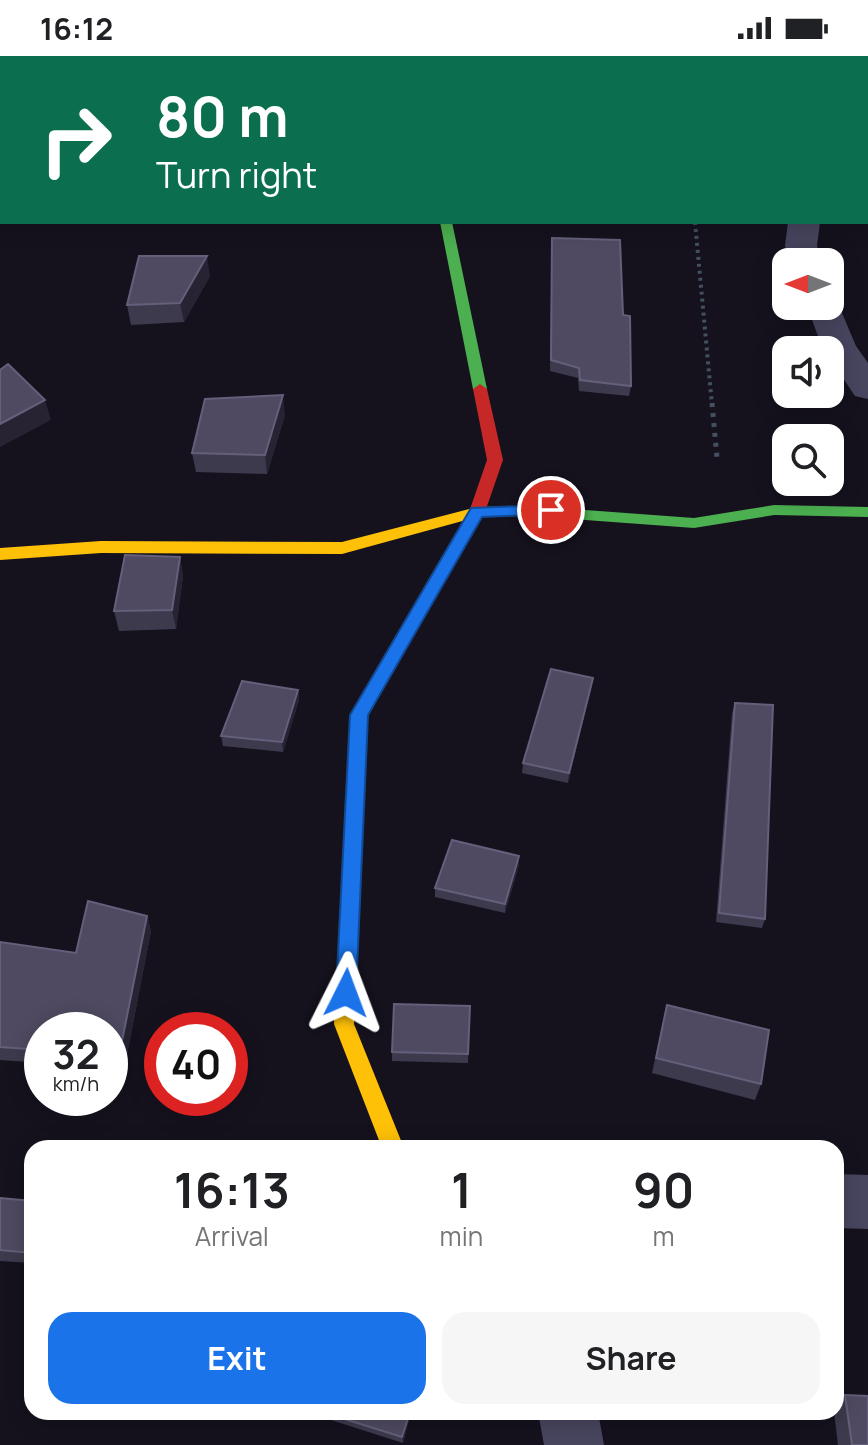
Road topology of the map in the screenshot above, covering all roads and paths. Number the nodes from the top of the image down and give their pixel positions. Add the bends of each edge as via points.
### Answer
1 (446, 224) edge
2 (695, 224) edge
3 (804, 224) edge
4 (802, 248) edge
5 (829, 320) edge
6 (866, 383) edge
7 (717, 458) dead end
8 (477, 512) junction
9 (868, 512) edge
10 (0, 554) edge
11 (390, 1140) edge
12 (844, 1201) edge
13 (868, 1202) edge
14 (569, 1420) edge
15 (574, 1445) edge

1 - 8 street via 495,460
2 - 7 path
3 - 4 street
5 - 6 street via 839,347
8 - 9 street via 551,510 694,523 774,510
8 - 10 street via 342,548 101,547
8 - 11 street via 359,715 344,1024
12 - 13 street
14 - 15 street

